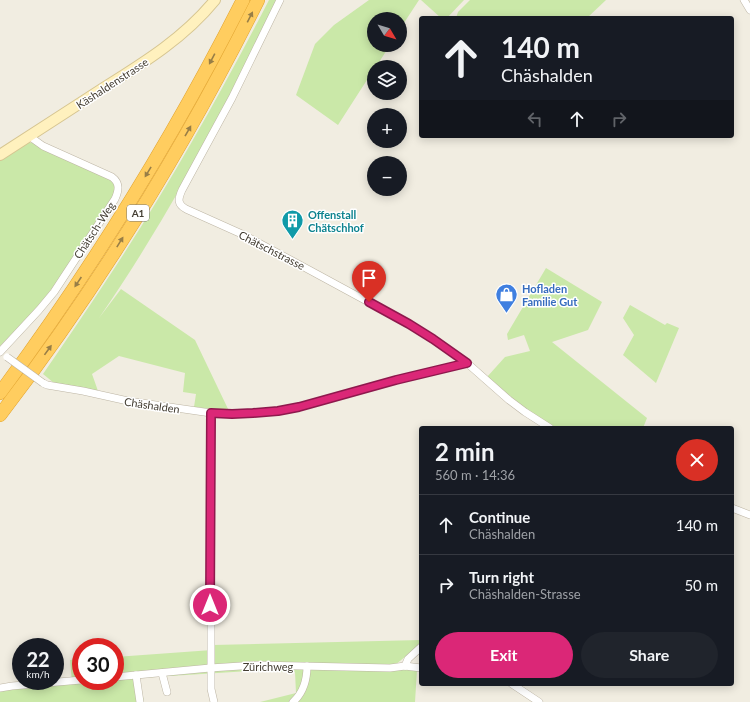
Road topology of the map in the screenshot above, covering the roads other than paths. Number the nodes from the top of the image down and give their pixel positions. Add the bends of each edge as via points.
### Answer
1 (215, 0) edge
2 (243, 0) edge
3 (258, 0) edge
4 (280, 0) edge
5 (744, 0) edge
6 (750, 10) edge
7 (30, 136) junction
8 (0, 155) edge
9 (0, 352) edge
10 (467, 363) junction
11 (0, 393) edge
12 (211, 413) junction
13 (0, 415) edge
14 (542, 426) edge
15 (734, 509) edge
16 (750, 515) edge
17 (419, 648) edge
18 (307, 666) junction
19 (405, 666) junction
20 (210, 668) junction
21 (419, 668) edge
22 (162, 673) junction
23 (136, 675) junction
24 (124, 676) edge
25 (72, 681) edge
26 (515, 686) edge
27 (0, 688) edge
28 (167, 692) dead end
29 (212, 701) edge
30 (140, 702) edge
31 (293, 702) edge
32 (539, 702) edge

1 - 7 street, Käshaldenstrasse via 198,20 171,43
2 -> 11 highway, A1 via 134,195 68,297
13 -> 3 highway, A1 via 108,262 211,89
4 - 10 street, Chätschstrasse via 235,92 179,196 180,204 186,210 244,235 403,321
5 - 6 street
7 - 8 street, Käshaldenstrasse
7 - 9 street, Chätsch-Weg via 44,146 112,177 119,188 115,199 54,292
9 - 12 street, Chäshalden, bridge via 47,385 119,400
10 - 12 street, Chäshalden via 299,407 239,414
10 - 14 street, Chätschstrasse
12 - 20 street
15 - 16 street
17 - 19 street
18 - 19 street, Zürichweg
18 - 20 street, Zürichweg via 257,665
18 - 31 street via 303,688
19 - 21 street, Zürichweg
20 - 22 street, Zürichweg
20 - 29 street
22 - 23 street, Zürichweg
22 - 28 street
23 - 24 street, Zürichweg
23 - 30 street
25 - 27 street
26 - 32 street

